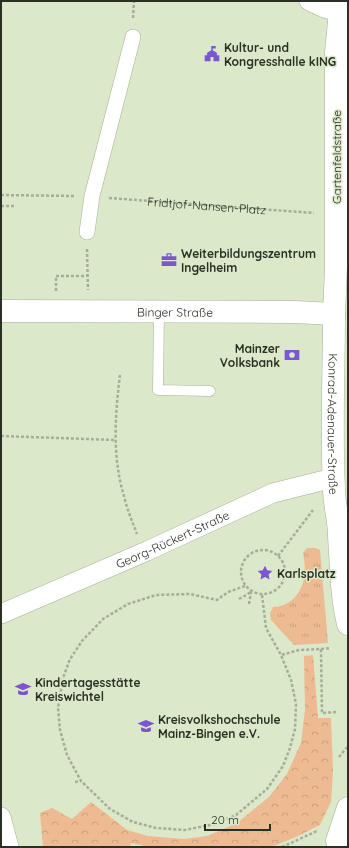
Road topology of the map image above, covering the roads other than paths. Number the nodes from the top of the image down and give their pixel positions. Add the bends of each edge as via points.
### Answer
1 (309, 1) edge
2 (343, 9) edge
3 (133, 37) dead end
4 (87, 232) dead end
5 (1, 310) edge
6 (159, 311) junction
7 (341, 314) edge
8 (210, 390) dead end
9 (341, 479) edge
10 (339, 535) junction
11 (348, 557) edge
12 (1, 614) edge
13 (348, 624) edge
14 (348, 808) edge
15 (1, 817) edge
16 (332, 839) edge
17 (9, 847) edge

1 - 2 street via 324,8
2 - 7 main road, Gartenfeldstraße via 336,52 336,260
3 - 4 street via 92,196
5 - 6 main road, Binger Straße
6 - 7 main road, Binger Straße
6 - 8 lane via 158,390
7 - 9 main road, Konrad-Adenauer-Straße via 332,456
9 - 10 main road, Konrad-Adenauer-Straße
9 - 12 street, Georg-Rückert-Straße via 273,493
10 - 11 main road, Konrad-Adenauer-Straße
10 - 13 main road, Konrad-Adenauer-Straße via 343,596
14 - 16 main road
15 - 17 street

